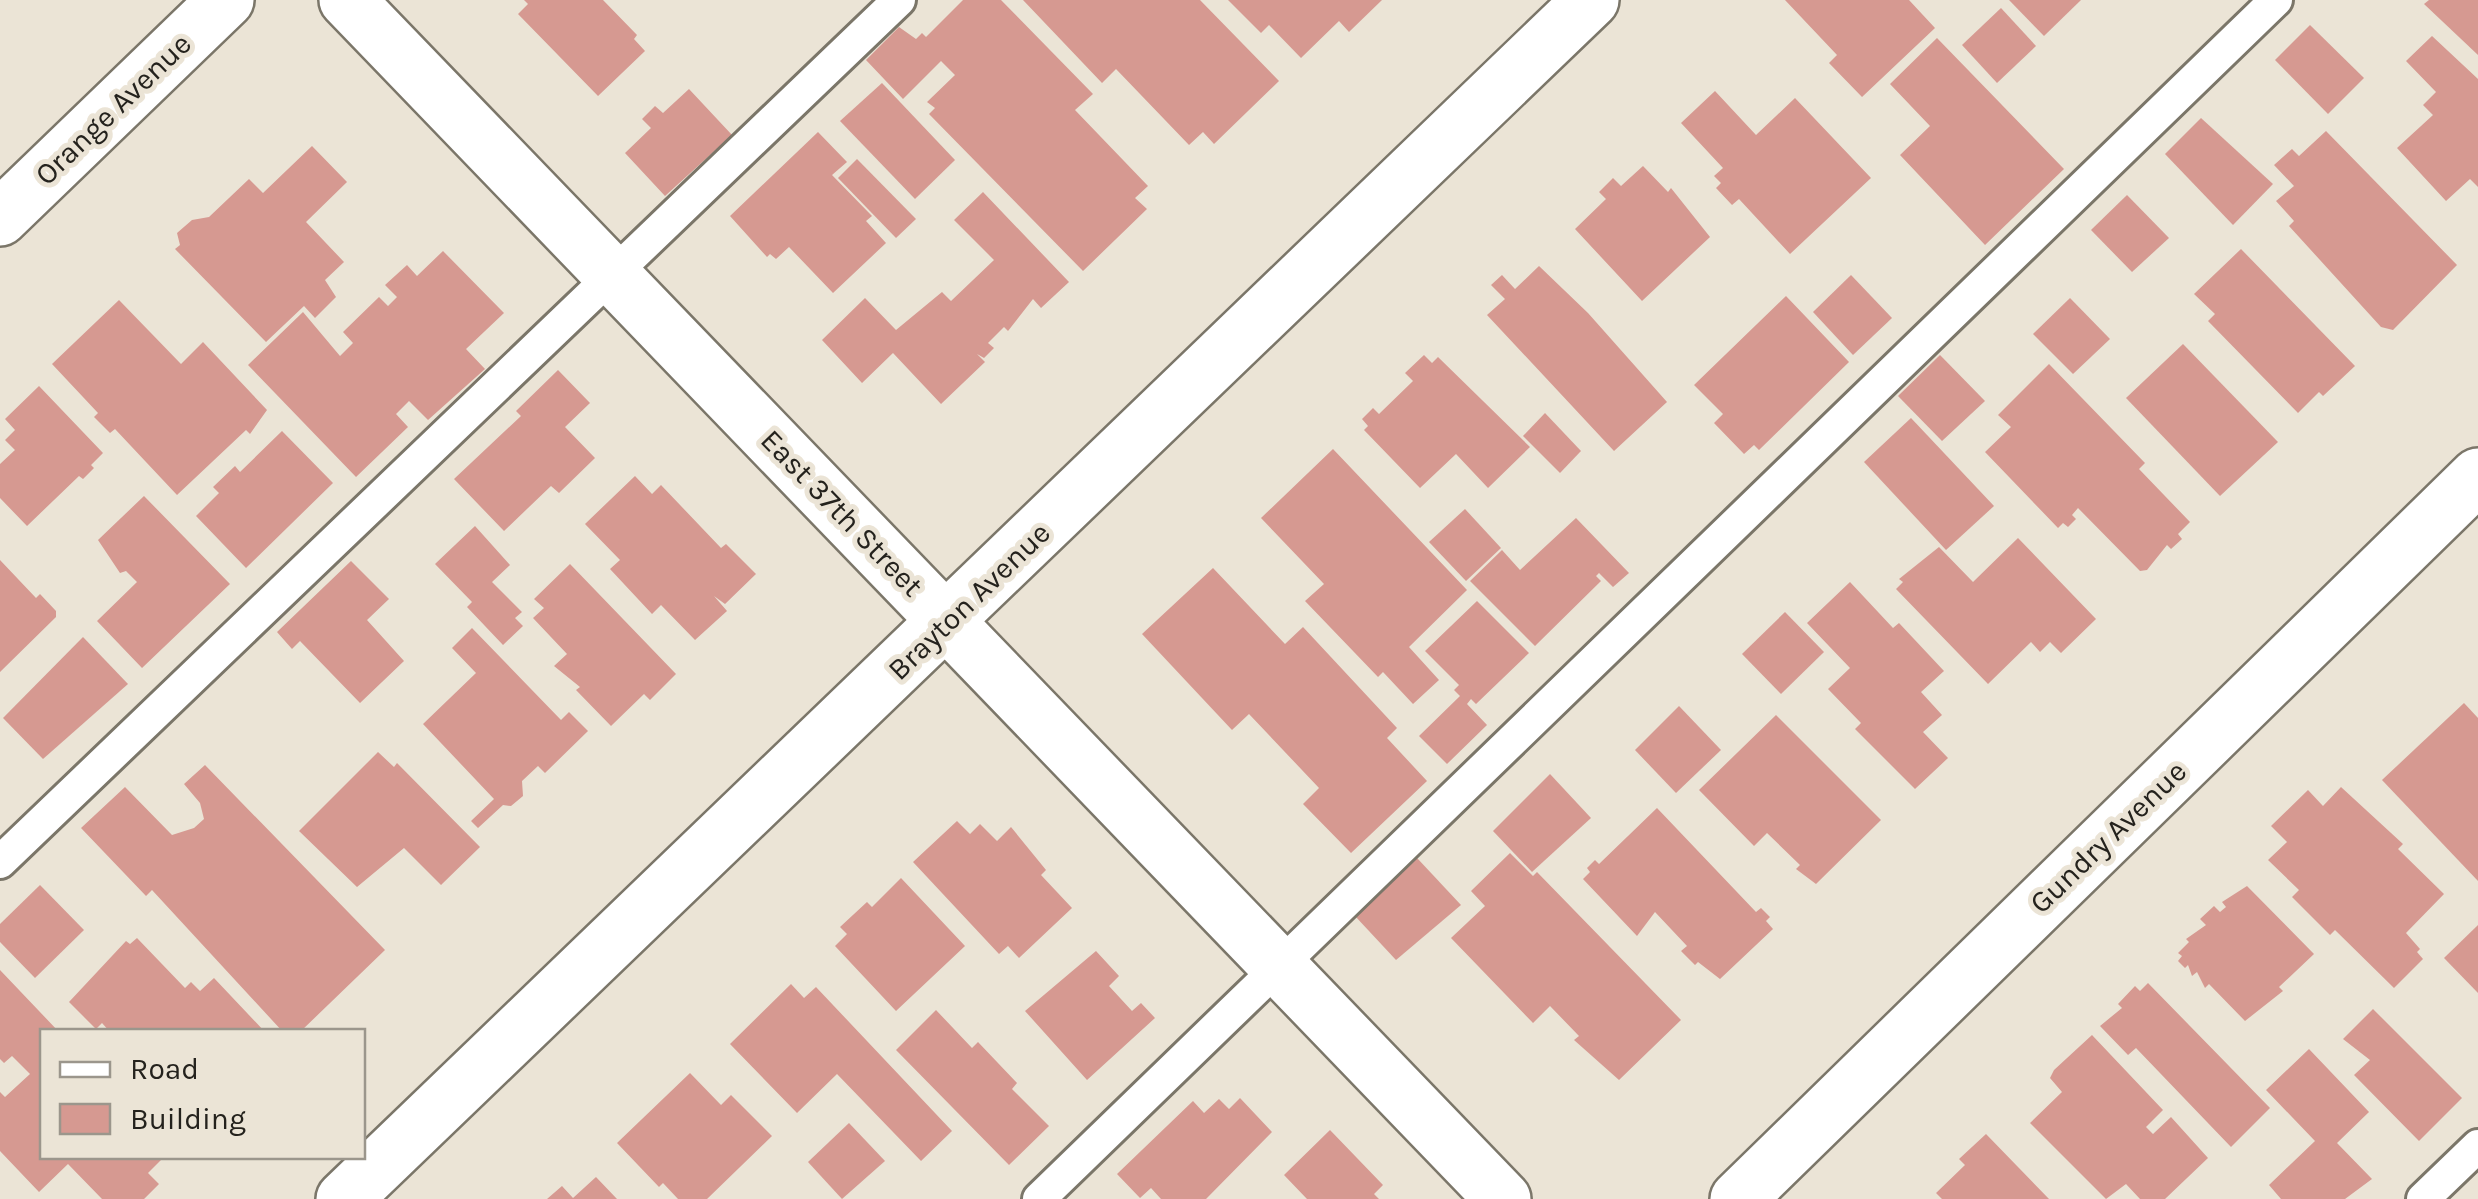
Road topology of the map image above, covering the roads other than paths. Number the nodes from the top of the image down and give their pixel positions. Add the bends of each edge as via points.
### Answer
1 (226, 0) edge
2 (347, 0) edge
3 (900, 0) edge
4 (1591, 0) edge
5 (2276, 0) edge
6 (0, 218) edge
7 (614, 276) junction
8 (2478, 476) edge
9 (947, 623) junction
10 (0, 862) edge
11 (1281, 968) junction
12 (2478, 1146) edge
13 (344, 1199) edge
14 (1039, 1199) edge
15 (1504, 1199) edge
16 (1738, 1199) edge
17 (2423, 1199) edge

1 - 6 street, Orange Avenue
2 - 7 street, East 37th Street
3 - 7 lane
4 - 9 street, Brayton Avenue
5 - 11 lane
7 - 9 street, East 37th Street
7 - 10 lane
8 - 16 street, Gundry Avenue
9 - 11 street, East 37th Street
9 - 13 street, Brayton Avenue
11 - 14 lane
11 - 15 street, East 37th Street
12 - 17 lane

